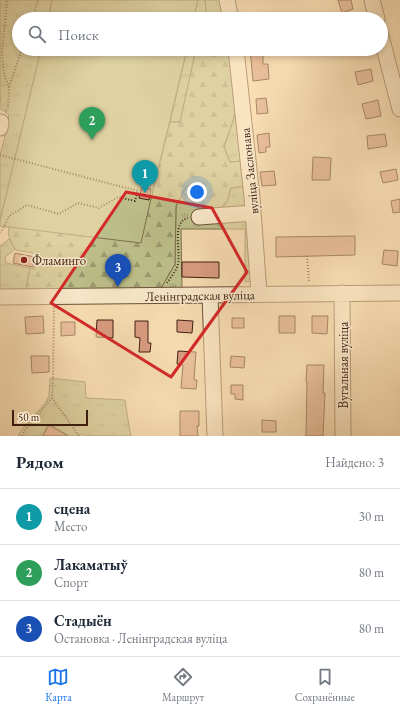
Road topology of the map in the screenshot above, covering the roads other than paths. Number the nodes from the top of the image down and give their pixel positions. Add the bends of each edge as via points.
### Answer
1 (227, 0) edge
2 (372, 0) edge
3 (230, 12) edge
4 (375, 12) edge
5 (237, 56) edge
6 (386, 56) edge
7 (400, 109) edge
8 (253, 213) junction
9 (199, 217) road end
10 (342, 293) junction
11 (400, 293) edge
12 (259, 294) junction
13 (210, 295) junction
14 (0, 297) edge
15 (215, 436) edge
16 (343, 436) edge

1 - 3 street
2 - 4 street
5 - 8 street, вуліца Заслонава
6 - 7 street
8 - 9 street
8 - 12 street, вуліца Заслонава
10 - 11 street, Ленінградская вуліца
10 - 12 street, Ленінградская вуліца
10 - 16 street, Вугальная вуліца
12 - 13 street, Ленінградская вуліца
13 - 14 street, Ленінградская вуліца
13 - 15 street

